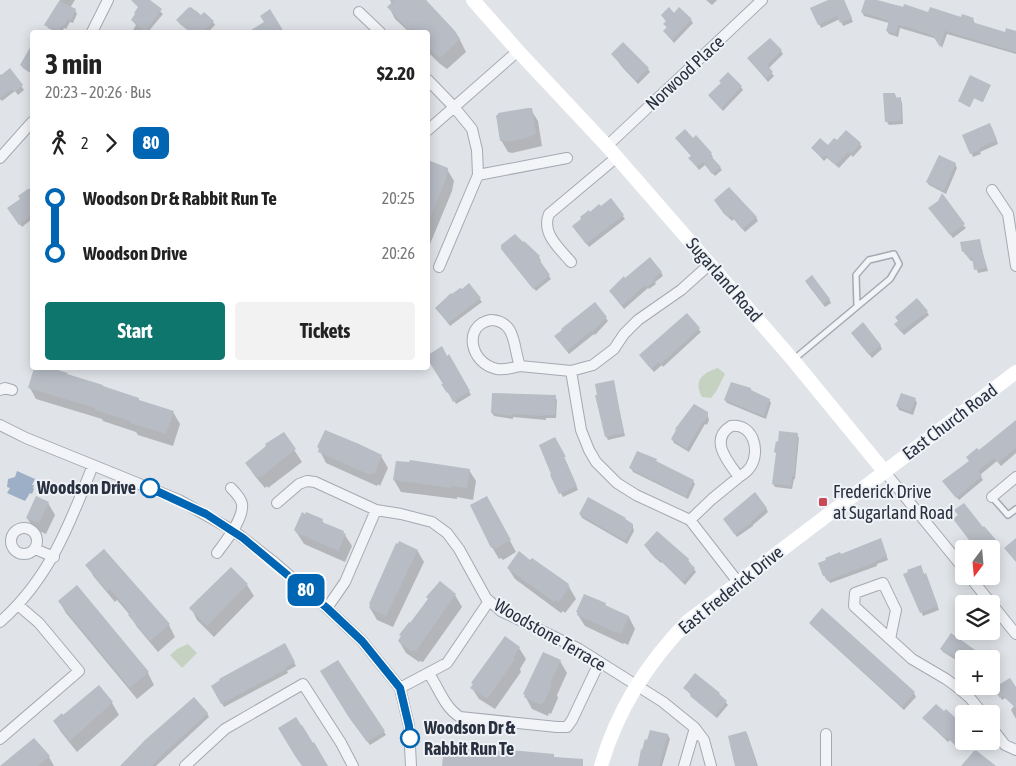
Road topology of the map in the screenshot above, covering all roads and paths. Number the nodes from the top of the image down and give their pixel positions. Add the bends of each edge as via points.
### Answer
1 (108, 0) edge
2 (473, 0) edge
3 (762, 0) edge
4 (359, 12) dead end
5 (93, 30) edge
6 (378, 30) edge
7 (518, 51) junction
8 (430, 82) edge
9 (454, 107) junction
10 (30, 124) edge
11 (430, 128) edge
12 (607, 146) junction
13 (617, 157) junction
14 (0, 158) edge
15 (567, 158) dead end
16 (478, 175) junction
17 (992, 190) dead end
18 (571, 262) dead end
19 (710, 264) junction
20 (1016, 266) edge
21 (439, 267) dead end
22 (858, 306) junction
23 (793, 360) junction
24 (520, 366) junction
25 (571, 371) junction
26 (1016, 372) edge
27 (0, 390) edge
28 (12, 390) dead end
29 (0, 425) edge
30 (93, 465) junction
31 (884, 471) junction
32 (739, 477) junction
33 (1016, 477) edge
34 (231, 488) dead end
35 (992, 497) joint
36 (277, 503) dead end
37 (1016, 509) edge
38 (376, 510) junction
39 (690, 520) junction
40 (234, 531) junction
41 (35, 549) dead end
42 (217, 553) dead end
43 (54, 557) junction
44 (955, 558) edge
45 (738, 582) junction
46 (976, 585) edge
47 (489, 601) junction
48 (18, 605) junction
49 (327, 608) junction
50 (0, 622) edge
51 (1016, 634) edge
52 (890, 640) junction
53 (599, 663) junction
54 (429, 674) junction
55 (636, 685) junction
56 (400, 688) junction
57 (976, 705) edge
58 (694, 728) junction
59 (826, 734) dead end
60 (0, 739) edge
61 (1000, 739) edge
62 (1016, 750) edge
63 (185, 766) edge
64 (353, 766) edge
65 (411, 766) edge
66 (601, 766) edge
67 (684, 766) edge
68 (711, 766) edge
69 (826, 766) edge

1 - 5 street
2 - 7 street, Sugarland Road
3 - 12 street, Norwood Place
4 - 6 street
7 - 9 street
7 - 12 street, Sugarland Road
8 - 9 street
9 - 11 street
9 - 16 street via 472,130
10 - 14 street
12 - 13 street, Sugarland Road
13 - 18 street via 549,214 548,234
13 - 19 street, Sugarland Road
15 - 16 street
16 - 21 street
17 - 20 street via 1008,214
19 - 23 street, Sugarland Road
19 - 25 street via 681,290 638,320 602,359
22 - 22 lane via 890,279 899,264 894,254 869,260 856,275
22 - 23 lane
23 - 31 street, Sugarland Road
24 - 24 street via 509,327 496,320 480,325 472,344 482,363 502,369
24 - 25 street
25 - 39 street via 581,430 596,462 617,483
26 - 31 street, East Church Road
27 - 28 street
29 - 30 street
30 - 40 street via 179,500
30 - 43 street
31 - 44 street, Sugarland Road
31 - 45 street, East Frederick Drive
32 - 32 street via 753,462 754,445 748,430 736,426 726,429 720,444 724,457
32 - 39 street
33 - 35 street
34 - 40 street via 242,504
35 - 37 lane via 1008,515
36 - 38 street, Woodstone Terrace via 307,481
38 - 47 street, Woodstone Terrace via 432,522 447,533
38 - 49 street via 345,582
39 - 45 street
40 - 42 street
40 - 49 street
41 - 43 street
43 - 48 street
45 - 55 street, East Frederick Drive via 688,621 662,649
46 - 51 street
47 - 53 street, Woodstone Terrace via 501,611 579,649
47 - 54 street via 448,663
48 - 50 street
48 - 60 street via 39,623 79,671
49 - 56 street via 362,641
52 - 52 street via 854,606 855,593 883,583 896,610
52 - 57 street via 912,660 946,678
53 - 54 street via 567,727 460,717 451,711
53 - 55 street, Woodstone Terrace
54 - 56 street
55 - 58 street, Woodstone Terrace
55 - 66 street, East Frederick Drive via 616,724
56 - 65 street via 409,726
58 - 67 street
58 - 68 street, Woodstone Terrace via 704,740
59 - 69 street
61 - 62 street
63 - 64 street via 225,729 303,684

